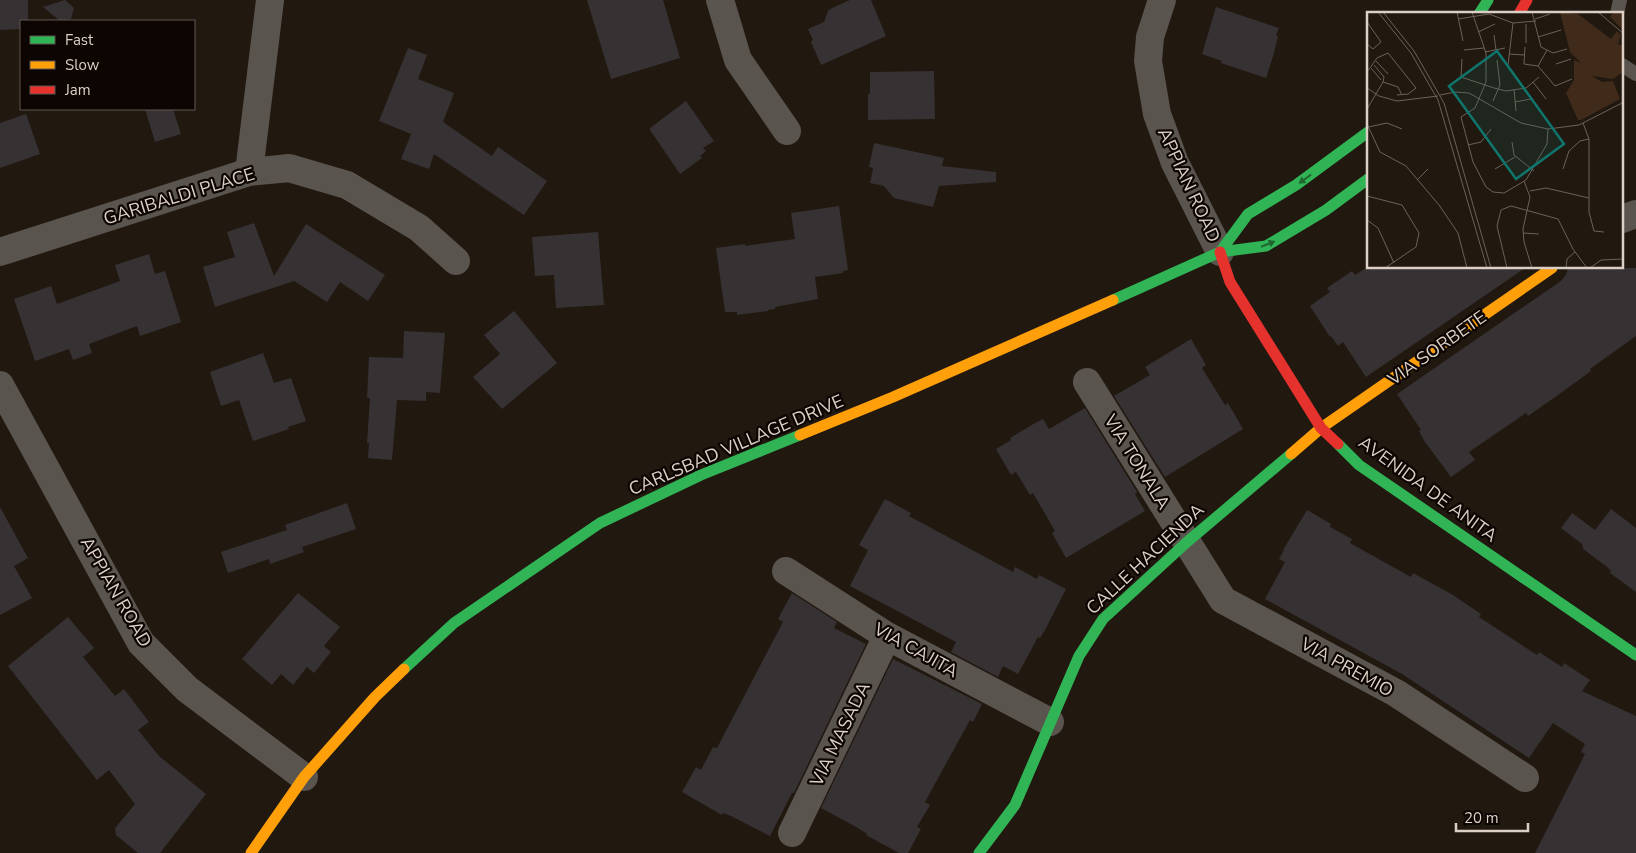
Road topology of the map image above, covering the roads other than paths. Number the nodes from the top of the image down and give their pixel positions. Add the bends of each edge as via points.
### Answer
1 (270, 0) edge
2 (720, 0) edge
3 (1162, 0) edge
4 (1488, 0) edge
5 (1526, 0) edge
6 (1480, 12) edge
7 (1520, 12) edge
8 (1624, 66) edge
9 (1636, 74) edge
10 (787, 131) dead end
11 (1367, 133) edge
12 (248, 172) junction
13 (1367, 180) edge
14 (0, 252) edge
15 (1220, 252) junction
16 (456, 261) dead end
17 (1551, 269) edge
18 (1087, 382) dead end
19 (0, 385) edge
20 (1321, 428) junction
21 (1187, 542) junction
22 (786, 571) dead end
23 (887, 636) junction
24 (1636, 655) edge
25 (1050, 722) junction
26 (304, 777) junction
27 (1525, 778) dead end
28 (792, 833) dead end
29 (251, 853) edge
30 (978, 853) edge

1 - 12 street
2 - 10 street via 738,60
3 - 15 street, APPIAN ROAD via 1150,37 1148,61 1157,114 1176,164
4 - 6 main road
5 - 7 main road
8 - 9 lane
11 -> 15 main road, CARLSBAD VILLAGE DRIVE via 1296,185 1248,214
12 - 14 street, GARIBALDI PLACE
12 - 16 street, GARIBALDI PLACE via 289,168 347,185 420,228
15 -> 13 main road, CARLSBAD VILLAGE DRIVE via 1266,246 1326,210
15 - 20 main road, AVENIDA DE ANITA via 1230,282
15 - 26 main road, CARLSBAD VILLAGE DRIVE via 893,397 701,475 600,523 454,623 375,697
17 - 20 main road, VIA SORBETE
18 - 21 street, VIA TONALA
19 - 26 street, APPIAN ROAD via 141,643 187,689
20 - 21 main road, CALLE HACIENDA
20 - 24 main road, AVENIDA DE ANITA via 1359,466
21 - 25 main road, CALLE HACIENDA via 1103,619 1079,656
21 - 27 street, VIA PREMIO via 1223,600 1396,693
22 - 23 street, VIA CAJITA
23 - 25 street, VIA CAJITA
23 - 28 street, VIA MASADA
25 - 30 main road, CALLE HACIENDA via 1015,805
26 - 29 main road, CARLSBAD VILLAGE DRIVE

